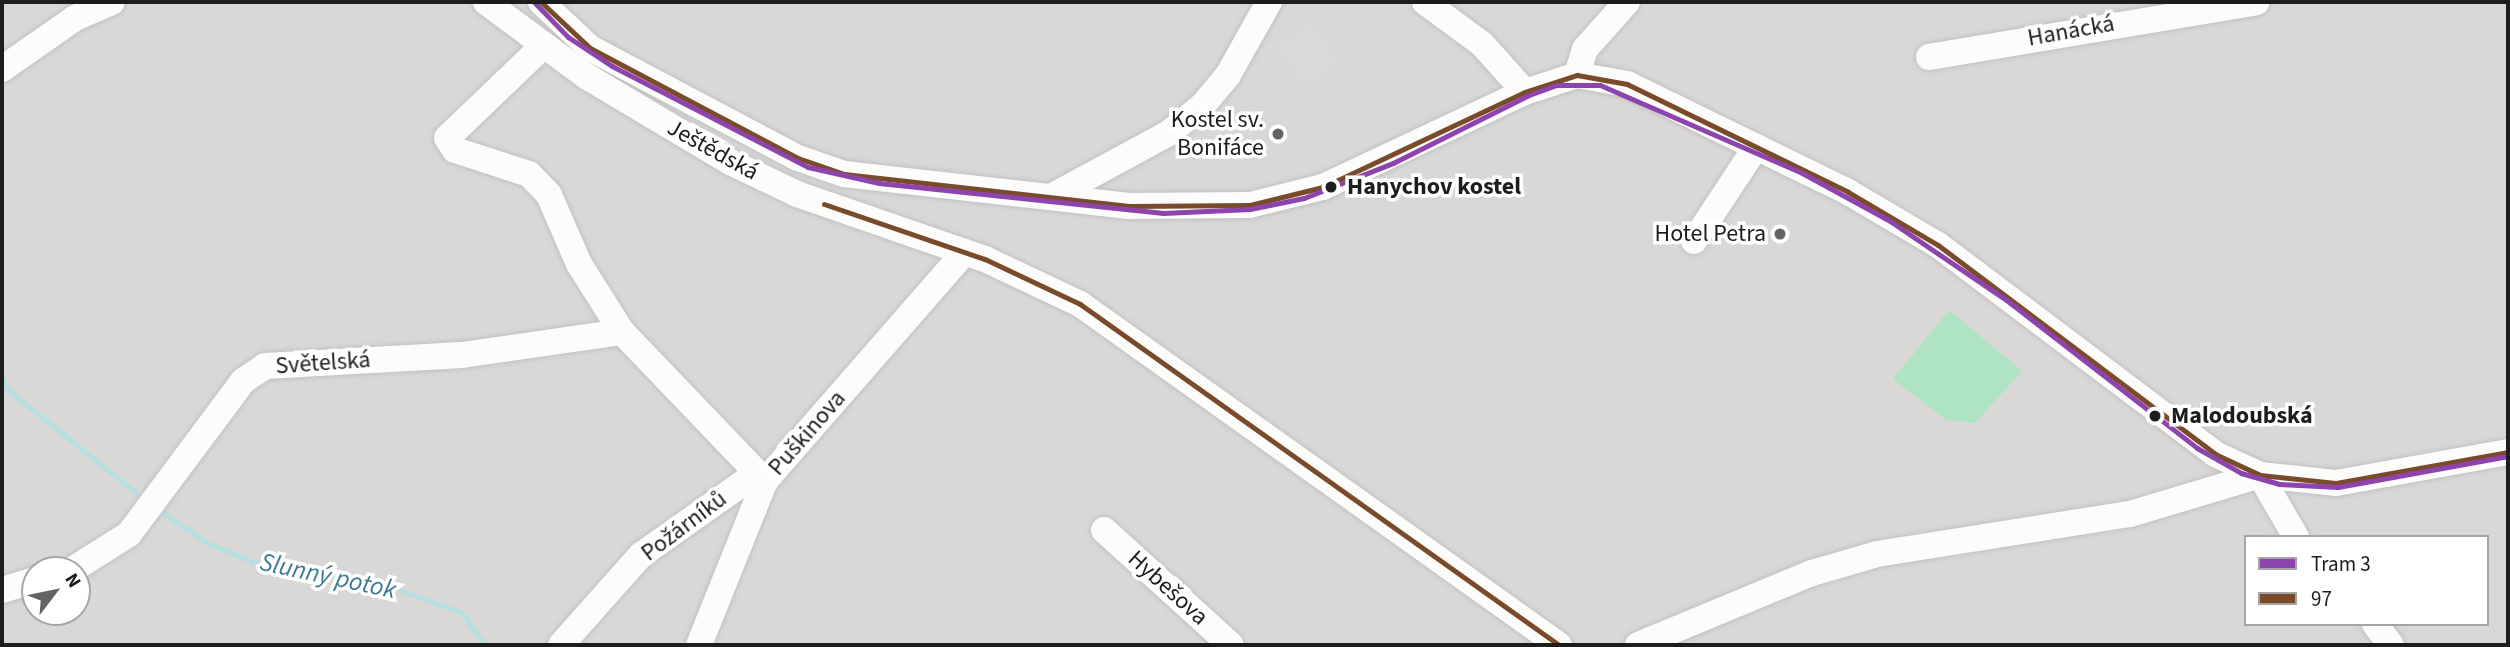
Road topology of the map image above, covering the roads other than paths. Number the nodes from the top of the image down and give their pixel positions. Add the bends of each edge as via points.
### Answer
1 (112, 2) edge
2 (486, 2) edge
3 (541, 2) edge
4 (1269, 2) edge
5 (1425, 2) edge
6 (1627, 2) edge
7 (2256, 2) edge
8 (2095, 14) edge
9 (544, 45) junction
10 (1928, 57) dead end
11 (2, 69) edge
12 (1577, 75) junction
13 (1525, 92) junction
14 (1756, 147) junction
15 (1051, 197) junction
16 (1694, 241) dead end
17 (965, 252) junction
18 (622, 332) junction
19 (2508, 452) edge
20 (2260, 475) junction
21 (760, 477) junction
22 (1104, 530) dead end
23 (2295, 535) edge
24 (91, 558) edge
25 (21, 584) edge
26 (2, 590) edge
27 (2377, 626) edge
28 (561, 645) edge
29 (699, 645) edge
30 (1231, 645) edge
31 (1559, 645) edge
32 (1638, 645) edge
33 (2391, 645) edge

1 - 11 street via 75,18
2 - 9 street, Ještědská
3 - 15 street, Ještědská via 590,48 797,158 844,174
4 - 15 street via 1228,75 1203,105 1169,133
5 - 13 street via 1482,44
6 - 12 street via 1585,49
7 - 8 street, Hanácká
8 - 10 street, Hanácká
9 - 17 street, Ještědská via 730,162 797,194
9 - 18 street via 446,138 455,150 529,174 549,195 579,264
12 - 13 street, Ještědská
12 - 14 street, Ještědská via 1627,84
13 - 15 street, Ještědská via 1346,180 1250,205 1131,206
14 - 16 street
14 - 20 street, Ještědská via 1938,245 2215,454
17 - 21 street, Puškinova
17 - 31 street, Ještědská via 1038,281 1139,340
18 - 21 street
18 - 24 street, Světelská via 462,355 265,366 243,382 129,534
19 - 20 street, Ještědská via 2336,483
20 - 23 street
20 - 32 street via 2130,514 1877,554 1812,573
21 - 28 street, Požárníků via 641,555
21 - 29 street, Puškinova
22 - 30 street, Hybešova
25 - 26 street
27 - 33 street

